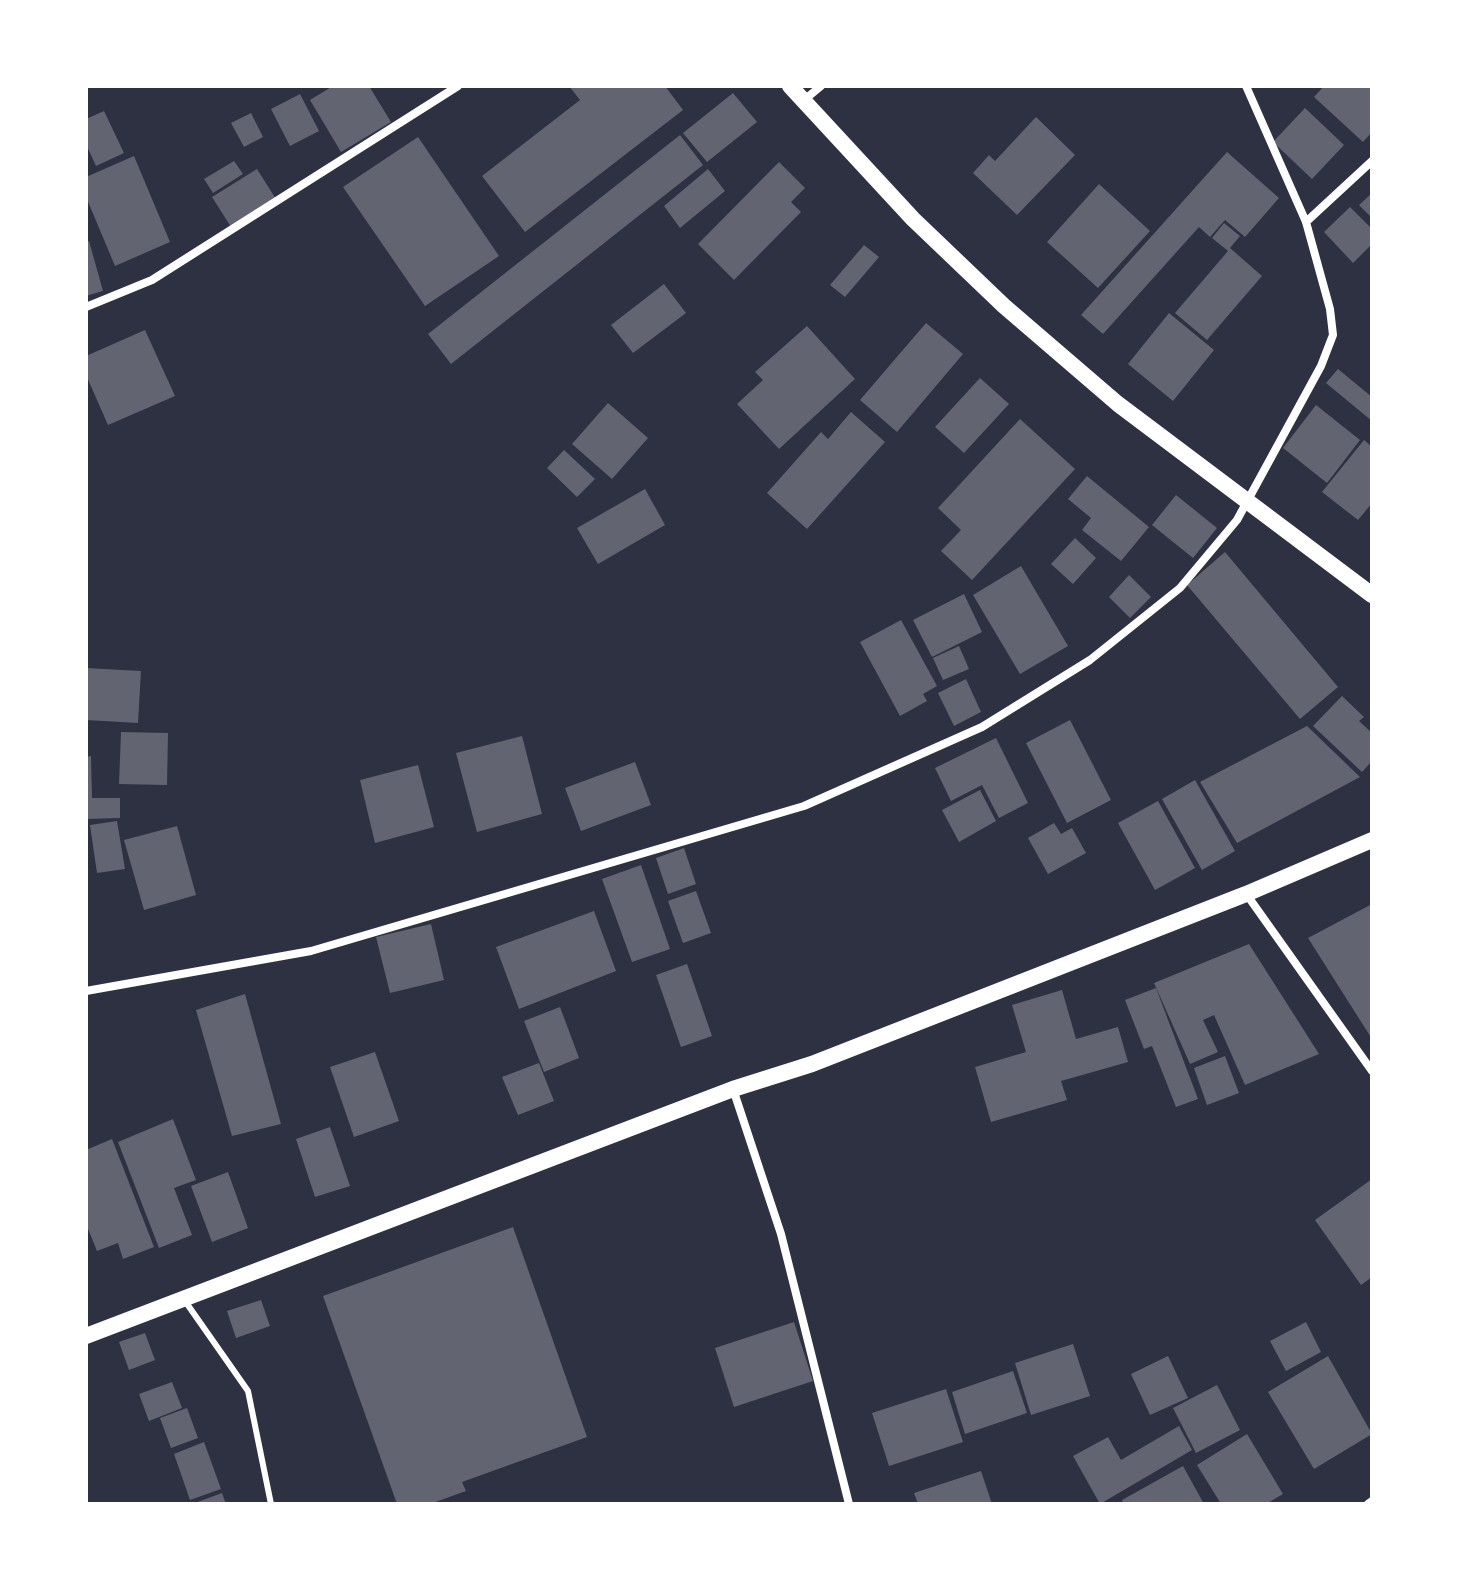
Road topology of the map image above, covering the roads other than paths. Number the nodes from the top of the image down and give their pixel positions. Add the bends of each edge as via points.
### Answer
1 (458, 86) edge
2 (790, 86) edge
3 (821, 86) edge
4 (1246, 86) edge
5 (802, 101) junction
6 (1372, 161) edge
7 (1306, 222) junction
8 (86, 307) edge
9 (1248, 503) junction
10 (1372, 595) edge
11 (1372, 840) edge
12 (1246, 894) junction
13 (86, 991) edge
14 (1372, 1071) edge
15 (733, 1089) junction
16 (183, 1298) junction
17 (86, 1336) edge
18 (271, 1504) edge
19 (849, 1504) edge

1 - 8 street via 152,280
2 - 5 main road
3 - 5 street
4 - 7 street
5 - 9 main road via 1004,306 1118,404
6 - 7 street
7 - 9 street via 1333,335
9 - 10 main road
9 - 13 street via 1180,588 1090,660 982,727 804,806 311,951
11 - 12 main road
12 - 14 street
12 - 15 main road via 812,1064
15 - 16 main road
15 - 19 street via 781,1234
16 - 17 main road
16 - 18 lane via 248,1391

